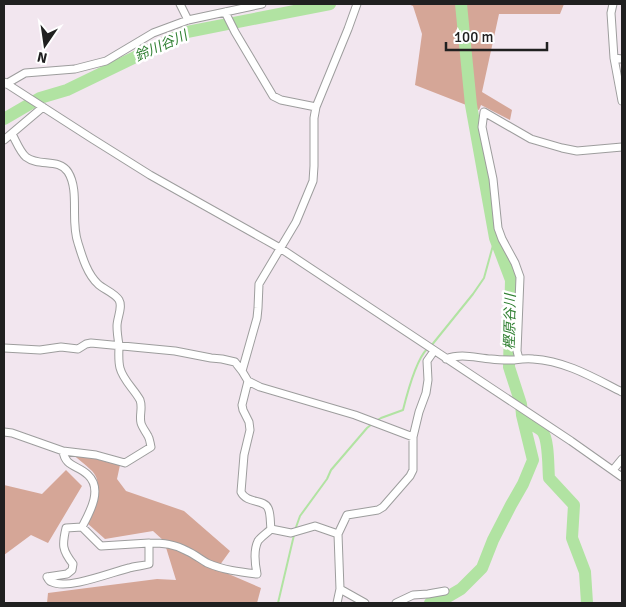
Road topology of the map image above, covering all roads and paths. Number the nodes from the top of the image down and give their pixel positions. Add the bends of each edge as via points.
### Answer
1 (180, 4) edge
2 (262, 4) edge
3 (357, 4) edge
4 (613, 4) edge
5 (226, 15) junction
6 (188, 20) junction
7 (614, 58) junction
8 (622, 59) edge
9 (5, 83) edge
10 (622, 101) edge
11 (41, 106) junction
12 (316, 107) junction
13 (12, 134) junction
14 (4, 140) edge
15 (622, 147) edge
16 (280, 248) junction
17 (119, 345) junction
18 (4, 348) edge
19 (431, 349) junction
20 (446, 359) junction
21 (517, 360) junction
22 (242, 371) junction
23 (248, 381) junction
24 (622, 392) edge
25 (4, 432) edge
26 (413, 437) junction
27 (63, 451) junction
28 (622, 459) edge
29 (613, 470) junction
30 (622, 477) edge
31 (82, 527) junction
32 (271, 529) junction
33 (338, 534) junction
34 (149, 543) junction
35 (340, 589) junction
36 (445, 591) dead end
37 (336, 603) edge
38 (365, 603) edge
39 (396, 603) edge

1 - 6 street
2 - 5 street
3 - 12 street
4 - 7 street
5 - 6 street
5 - 12 street via 273,96
6 - 9 street via 153,33 106,61 75,69 25,73
7 - 8 street
7 - 10 street
9 - 11 street
11 - 13 street
11 - 16 street via 150,175
12 - 16 street via 313,181 296,222
13 - 14 street
13 - 17 street via 26,157 67,170 74,192 75,227 80,249 94,279 120,301
15 - 21 street via 577,151 562,148 531,139 484,112 482,127 493,180 498,228 520,277
16 - 19 street
16 - 22 street via 259,284 258,308
17 - 18 street via 90,343 78,349 40,350
17 - 22 street via 222,359 235,362
17 - 27 street via 120,368 142,406 141,422 151,447 125,463
19 - 20 street
19 - 26 street via 427,361 426,393
20 - 21 street via 463,356
20 - 29 street
21 - 24 street via 549,361 586,373
22 - 23 street
23 - 26 street
23 - 32 street via 242,405 250,430 241,492 244,497 267,506
25 - 27 street
26 - 33 street via 413,470 410,476 383,507 347,515
27 - 31 street via 66,460 88,475 93,483 93,500
28 - 29 street
29 - 30 street
31 - 34 street via 101,546
31 - 34 street via 66,528 63,541 65,555 72,564 72,570 67,574 47,577 51,582 85,581 149,564
32 - 33 street via 294,533 315,526
32 - 34 street via 258,541 255,554 257,574 235,572 208,563 174,545
33 - 35 street
35 - 37 street
35 - 38 street
36 - 39 street via 413,595

